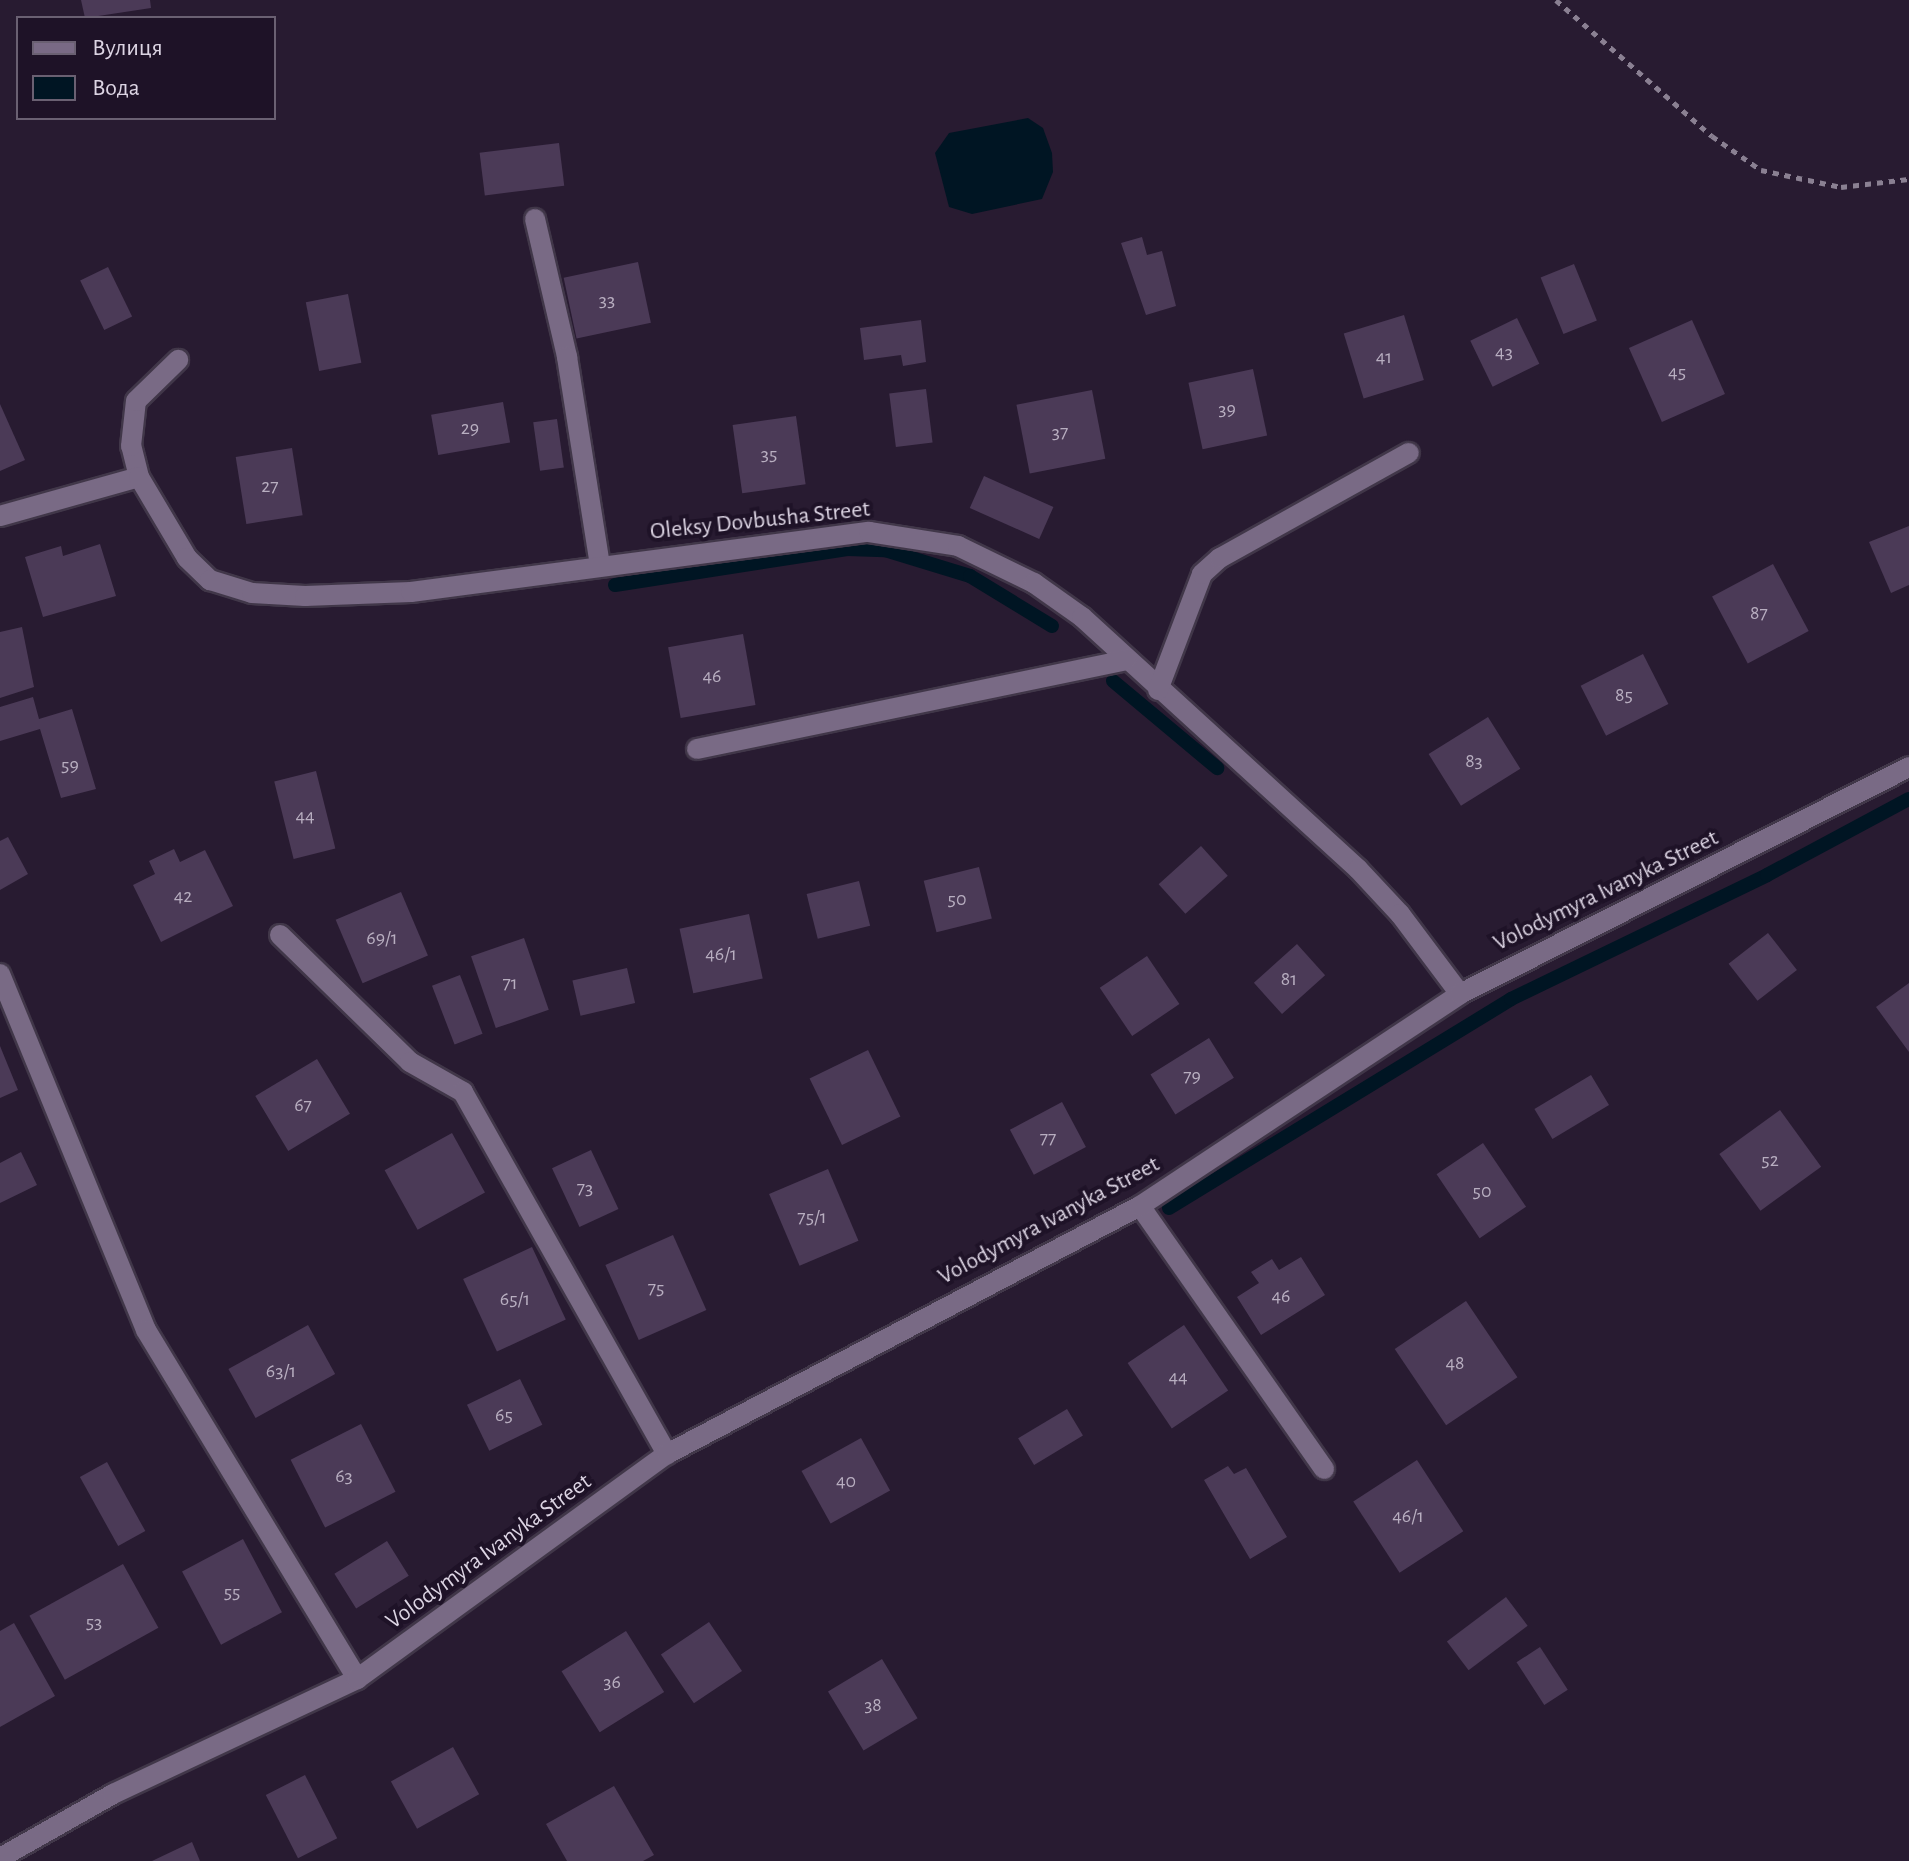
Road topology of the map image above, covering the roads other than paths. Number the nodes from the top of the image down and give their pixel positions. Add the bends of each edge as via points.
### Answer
1 (535, 219) dead end
2 (178, 360) dead end
3 (1409, 453) dead end
4 (139, 477) junction
5 (0, 516) edge
6 (600, 566) junction
7 (1126, 660) junction
8 (1158, 690) junction
9 (697, 749) dead end
10 (1909, 767) edge
11 (280, 935) dead end
12 (0, 974) edge
13 (1460, 994) junction
14 (1140, 1206) junction
15 (667, 1454) junction
16 (1324, 1469) dead end
17 (357, 1679) junction
18 (0, 1858) edge

1 - 6 street via 567,357
2 - 4 street via 136,401 131,446
3 - 8 street via 1220,558 1202,574
4 - 5 street
4 - 6 street, Oleksy Dovbusha Street via 187,558 226,588 305,596 411,592
6 - 7 street, Oleksy Dovbusha Street via 819,536 908,534 958,546 1034,583 1082,617
7 - 8 street, Oleksy Dovbusha Street
7 - 9 street
8 - 13 street, Oleksy Dovbusha Street via 1358,869 1400,914
10 - 13 street, Volodymyra Ivanyka Street
11 - 15 street via 410,1062 463,1092
12 - 17 street via 146,1330
13 - 14 street, Volodymyra Ivanyka Street
14 - 15 street, Volodymyra Ivanyka Street
14 - 16 street
15 - 17 street, Volodymyra Ivanyka Street
17 - 18 street, Volodymyra Ivanyka Street via 113,1794

